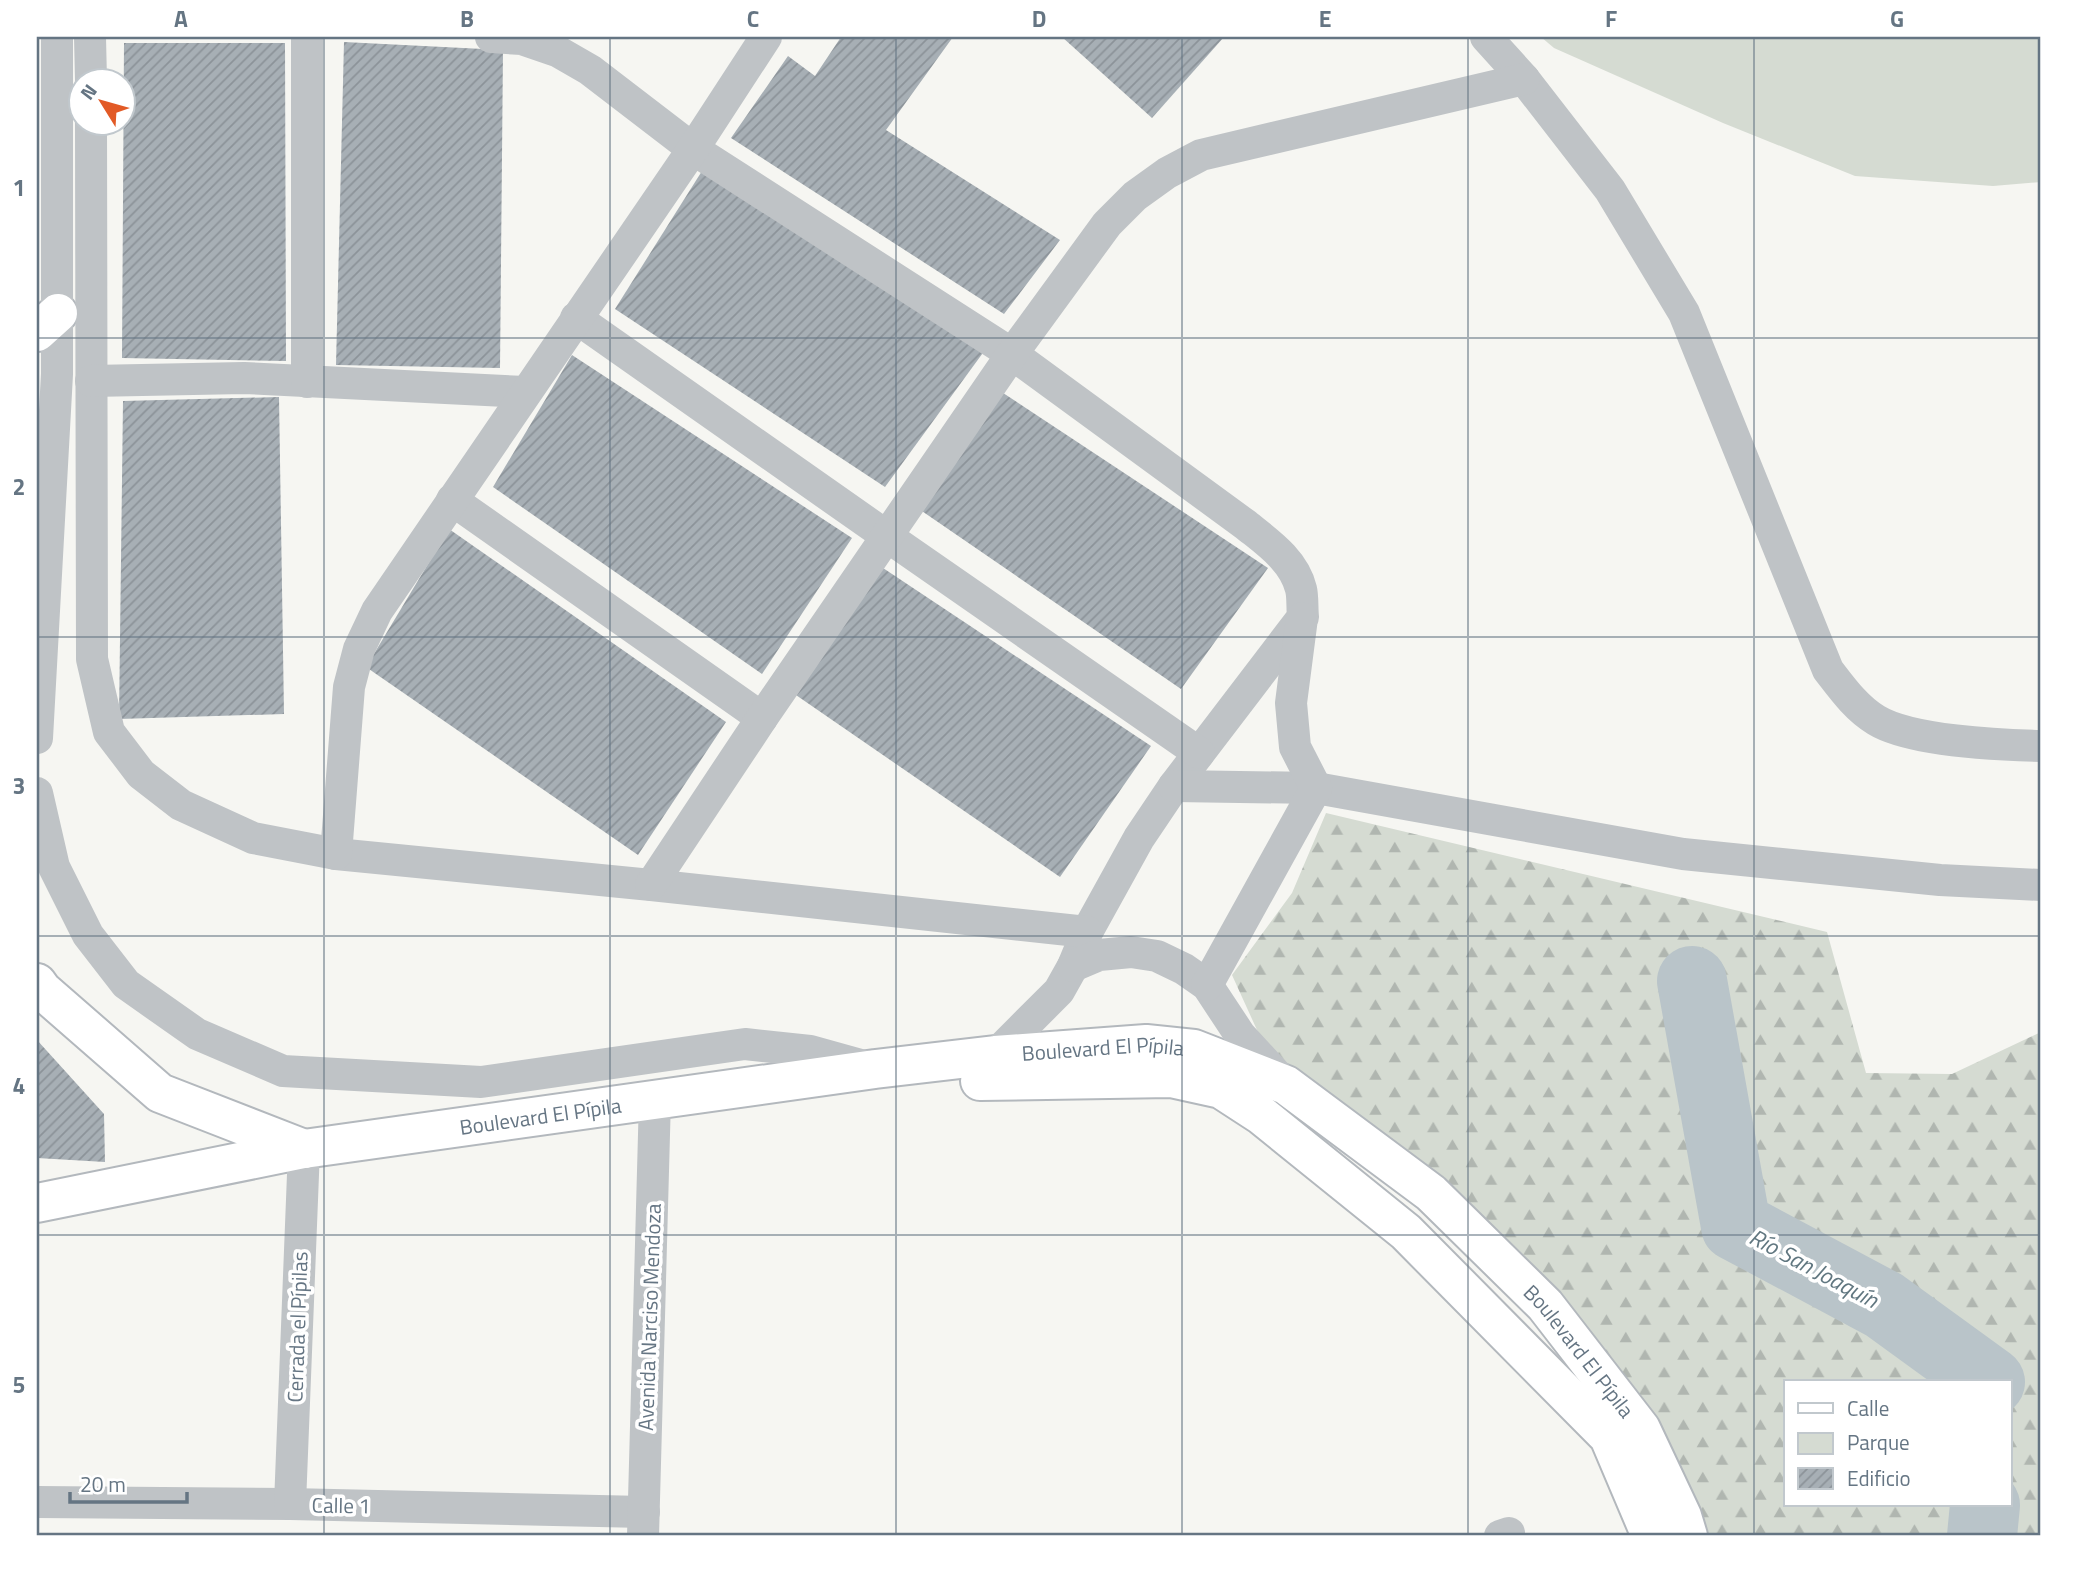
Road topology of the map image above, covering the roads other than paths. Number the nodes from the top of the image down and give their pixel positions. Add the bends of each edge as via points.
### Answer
1 (57, 37) edge
2 (90, 37) edge
3 (307, 37) edge
4 (491, 37) edge
5 (766, 37) edge
6 (1486, 37) edge
7 (523, 38) edge
8 (90, 66) edge
9 (1524, 79) junction
10 (91, 136) edge
11 (693, 149) junction
12 (576, 318) junction
13 (47, 323) edge
14 (1012, 355) junction
15 (91, 381) junction
16 (307, 382) junction
17 (525, 392) junction
18 (452, 500) junction
19 (888, 537) junction
20 (1303, 617) junction
21 (762, 718) junction
22 (37, 738) edge
23 (2041, 746) edge
24 (1199, 753) junction
25 (1174, 786) junction
26 (1316, 788) junction
27 (37, 793) edge
28 (336, 854) junction
29 (651, 884) junction
30 (2041, 885) edge
31 (1087, 932) junction
32 (1073, 966) junction
33 (37, 983) edge
34 (1207, 985) junction
35 (997, 1068) junction
36 (875, 1069) junction
37 (1286, 1085) junction
38 (655, 1111) junction
39 (304, 1149) junction
40 (37, 1203) edge
41 (37, 1502) edge
42 (290, 1504) junction
43 (644, 1524) edge
44 (1651, 1536) edge
45 (1688, 1536) edge

1 - 13 street
2 - 8 street
3 - 16 street
4 - 7 street
5 - 11 street
6 - 9 street
7 - 11 street via 590,70
9 - 14 street via 1201,155 1167,173 1107,224
9 - 23 street via 1610,190 1684,313 1828,670 1876,720 1901,732
10 - 15 street
11 - 12 street
11 - 14 street
12 - 17 street
12 - 19 street
13 - 22 street via 57,374
14 - 19 street
14 - 20 street via 1279,552 1301,589
15 - 16 street via 244,378
15 - 28 street via 92,659 108,732 141,774 181,805 253,838
16 - 17 street
17 - 18 street
18 - 21 street
18 - 28 street via 377,611 359,649 349,687
19 - 21 street
19 - 24 street
20 - 24 street
20 - 26 street via 1292,704 1295,747
21 - 29 street
24 - 25 street
25 - 26 street
25 - 31 street
26 - 30 street via 1683,854 1940,880
26 - 34 street
27 - 36 street via 54,867 88,935 126,985 197,1034 283,1071 481,1082 745,1044 810,1051
28 - 29 street
29 - 31 street
31 - 32 street
32 - 34 street via 1099,955 1131,952 1157,956
32 - 35 street via 1059,991
33 - 39 street, Boulevard El Pípila via 160,1093
34 - 37 street via 1240,1035
35 - 36 street, Boulevard El Pípila
35 - 37 street, Boulevard El Pípila via 1146,1044 1194,1049
35 - 38 street, Boulevard El Pípila via 885,1089
35 - 44 street, Boulevard El Pípila via 1171,1078 1221,1088 1261,1115 1406,1232 1609,1437
36 - 38 street, Boulevard El Pípila via 689,1096
37 - 45 street, Boulevard El Pípila via 1430,1193 1545,1305 1641,1429
38 - 39 street, Boulevard El Pípila
38 - 43 street, Avenida Narciso Mendoza
39 - 40 street, Boulevard El Pípila
39 - 42 street, Cerrada el Pípilas
41 - 42 street, Calle 1
42 - 43 street, Calle 1

